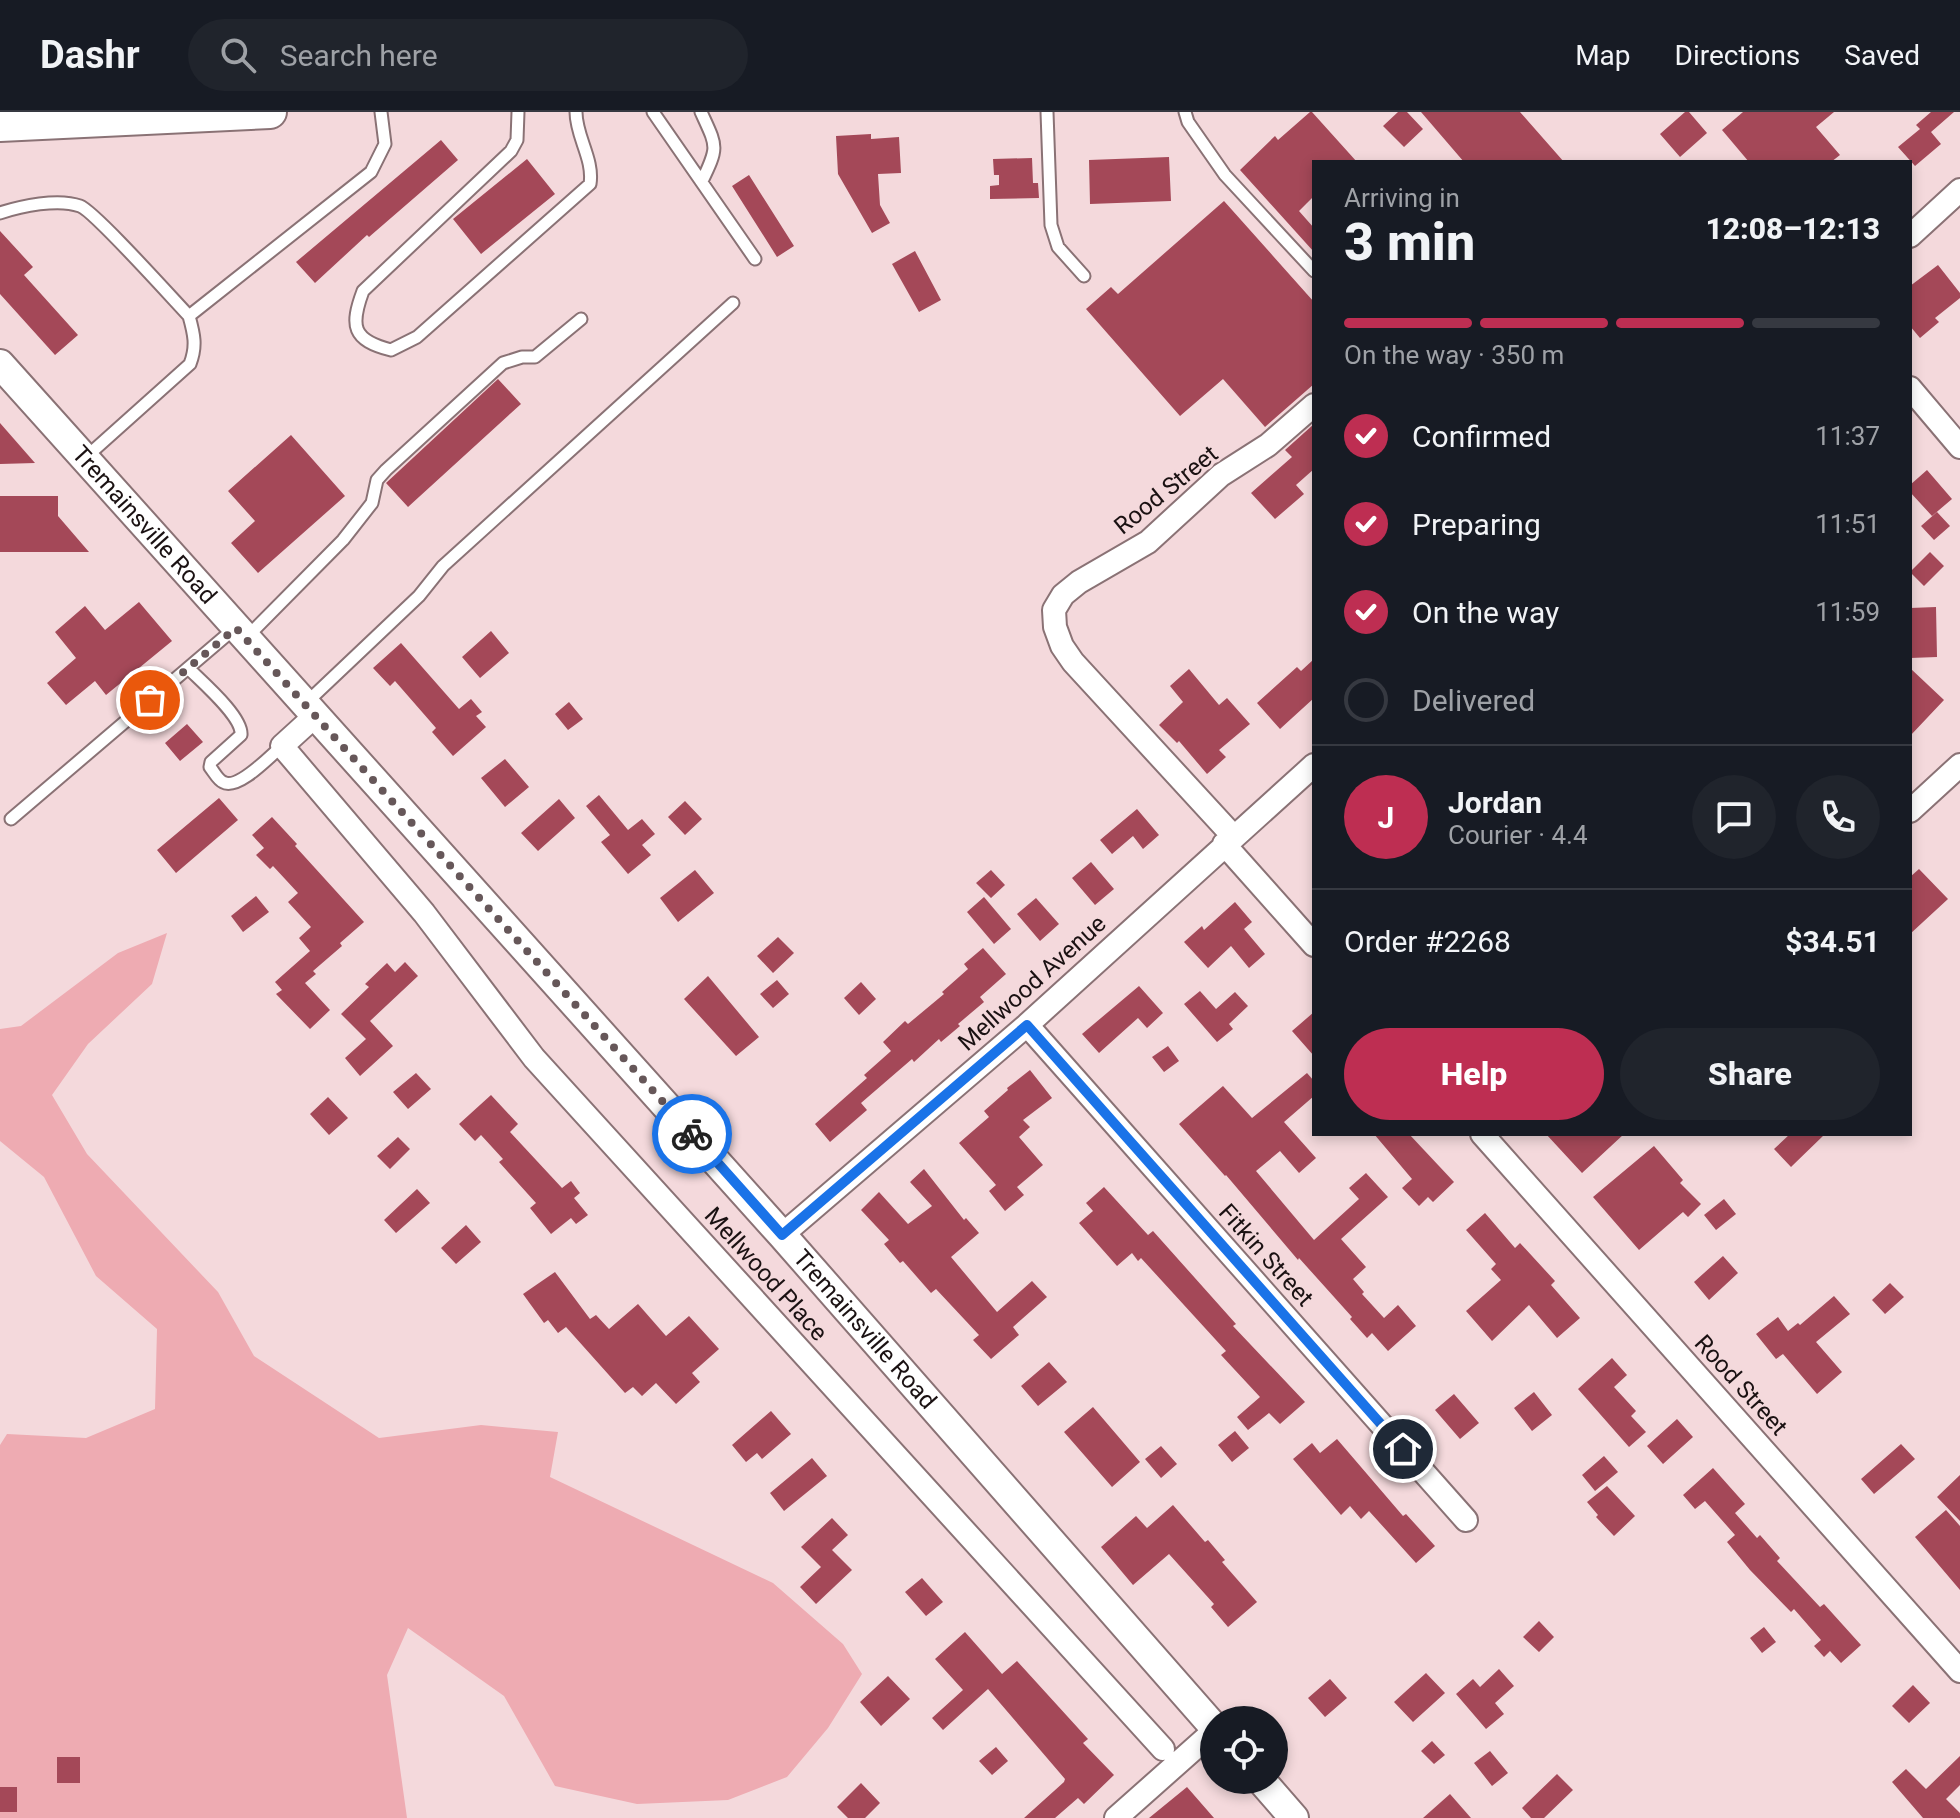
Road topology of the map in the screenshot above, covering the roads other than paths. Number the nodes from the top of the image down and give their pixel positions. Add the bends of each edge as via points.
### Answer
1 (270, 112) edge
2 (381, 112) edge
3 (518, 112) edge
4 (576, 112) edge
5 (653, 112) edge
6 (701, 112) edge
7 (1047, 112) edge
8 (1185, 112) edge
9 (18, 120) edge
10 (702, 181) junction
11 (1960, 190) edge
12 (0, 213) edge
13 (1912, 234) edge
14 (755, 259) dead end
15 (1312, 269) edge
16 (1084, 276) dead end
17 (733, 303) dead end
18 (189, 316) junction
19 (581, 319) dead end
20 (8, 378) edge
21 (1912, 390) edge
22 (1312, 407) edge
23 (1960, 447) edge
24 (84, 458) junction
25 (241, 633) junction
26 (188, 668) junction
27 (310, 710) junction
28 (282, 746) junction
29 (1960, 765) edge
30 (1312, 767) edge
31 (1912, 809) edge
32 (11, 819) dead end
33 (1228, 840) junction
34 (1312, 943) edge
35 (1027, 1025) junction
36 (1484, 1136) edge
37 (782, 1235) junction
38 (1466, 1520) dead end
39 (1960, 1671) edge
40 (1200, 1713) edge
41 (1200, 1742) edge
42 (1163, 1749) dead end
43 (1273, 1794) edge
44 (1116, 1818) edge
45 (1294, 1818) edge

1 - 9 main road
2 - 18 lane via 385,144 371,172
3 - 4 lane via 511,151 363,291 354,316 358,332 371,345 391,350 417,337 590,184 592,172 576,129
5 - 10 lane
6 - 10 lane via 715,143
7 - 16 lane via 1051,225 1058,247
8 - 15 lane via 1225,175
10 - 14 lane
11 - 13 street
12 - 18 lane via 57,204 84,207
17 - 27 lane via 443,566
18 - 24 lane via 195,336 190,364
19 - 25 lane via 535,357 503,363 386,470 377,480 372,503 343,540
20 - 24 street, Tremainsville Road
21 - 23 street
22 - 33 street, Rood Street via 1268,445 1221,475 1148,542 1079,582 1054,610 1058,637 1073,662
24 - 25 street, Tremainsville Road
25 - 26 lane
25 - 27 street, Tremainsville Road
26 - 28 lane via 242,728 211,762 222,782 244,778
26 - 32 lane
27 - 28 street
27 - 37 street, Tremainsville Road
28 - 42 street, Mellwood Place via 424,913 534,1058
29 - 31 street
30 - 33 street, Mellwood Avenue
33 - 34 street, Rood Street
33 - 35 street, Mellwood Avenue
35 - 37 street, Mellwood Avenue
35 - 38 street, Fitkin Street
36 - 39 street, Rood Street
37 - 40 street, Tremainsville Road
41 - 44 street
43 - 45 street

